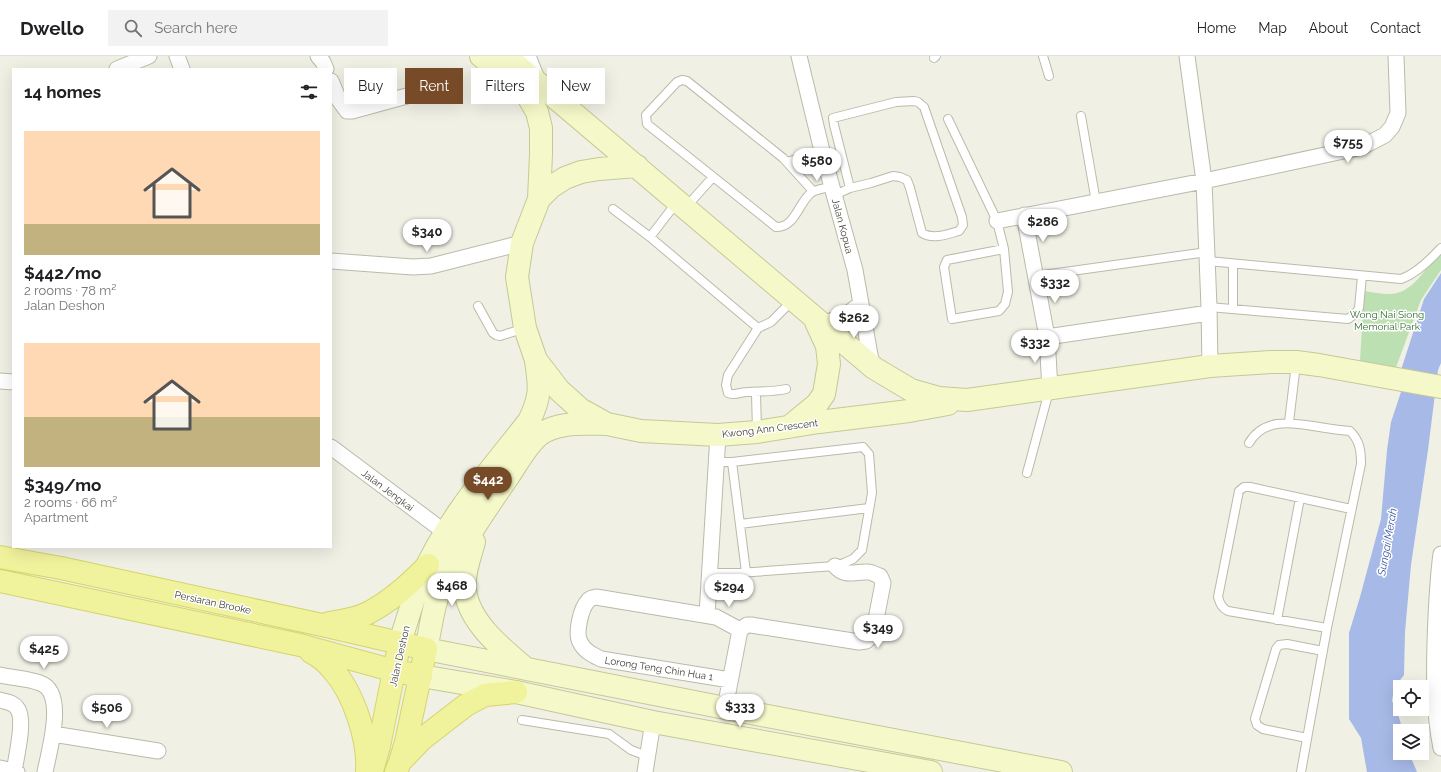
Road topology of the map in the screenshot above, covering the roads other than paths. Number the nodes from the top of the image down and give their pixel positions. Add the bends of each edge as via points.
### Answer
1 (149, 56) edge
2 (177, 56) edge
3 (318, 56) edge
4 (481, 56) edge
5 (506, 56) edge
6 (528, 56) edge
7 (799, 56) edge
8 (1043, 56) edge
9 (1187, 56) edge
10 (1396, 56) edge
11 (119, 68) edge
12 (182, 68) edge
13 (326, 68) edge
14 (521, 68) edge
15 (533, 68) edge
16 (1049, 76) dead end
17 (332, 83) edge
18 (539, 83) edge
19 (405, 96) edge
20 (1081, 116) dead end
21 (948, 119) dead end
22 (822, 151) junction
23 (787, 162) junction
24 (637, 166) junction
25 (713, 176) junction
26 (1204, 181) junction
27 (850, 188) junction
28 (813, 191) junction
29 (834, 191) junction
30 (538, 199) junction
31 (1096, 202) junction
32 (682, 205) junction
33 (613, 209) dead end
34 (1024, 215) junction
35 (997, 221) junction
36 (650, 237) junction
37 (522, 243) junction
38 (1441, 248) edge
39 (1004, 249) junction
40 (1207, 257) junction
41 (332, 261) edge
42 (1233, 264) junction
43 (1036, 276) junction
44 (1362, 276) junction
45 (794, 300) junction
46 (862, 303) junction
47 (478, 306) dead end
48 (1233, 309) junction
49 (1210, 310) junction
50 (818, 320) junction
51 (525, 328) junction
52 (758, 328) junction
53 (1047, 337) junction
54 (536, 360) junction
55 (1296, 362) junction
56 (1210, 366) junction
57 (874, 368) junction
58 (0, 381) edge
59 (12, 382) edge
60 (1439, 387) edge
61 (786, 389) dead end
62 (1050, 389) junction
63 (756, 393) junction
64 (967, 400) junction
65 (1289, 422) junction
66 (607, 424) junction
67 (788, 427) junction
68 (756, 432) junction
69 (718, 435) junction
70 (1249, 443) dead end
71 (332, 448) edge
72 (717, 462) junction
73 (732, 462) junction
74 (1027, 473) dead end
75 (1300, 498) junction
76 (869, 508) junction
77 (1351, 509) junction
78 (480, 517) junction
79 (740, 524) junction
80 (446, 533) junction
81 (1441, 554) edge
82 (0, 557) edge
83 (428, 565) junction
84 (835, 566) junction
85 (746, 572) junction
86 (710, 573) junction
87 (0, 581) edge
88 (707, 615) junction
89 (1277, 620) junction
90 (322, 625) junction
91 (1327, 628) junction
92 (740, 630) junction
93 (400, 642) junction
94 (300, 645) junction
95 (426, 649) junction
96 (1322, 651) junction
97 (524, 667) junction
98 (395, 671) junction
99 (0, 675) edge
100 (421, 676) junction
101 (730, 680) junction
102 (516, 692) junction
103 (0, 700) edge
104 (725, 708) junction
105 (1438, 715) edge
106 (522, 720) dead end
107 (653, 722) junction
108 (53, 734) junction
109 (1307, 738) junction
110 (1441, 748) edge
111 (158, 751) dead end
112 (647, 756) junction
113 (398, 767) edge
114 (11, 771) edge
115 (920, 771) edge
116 (45, 772) edge
117 (366, 772) edge
118 (371, 772) edge
119 (645, 772) edge
120 (1061, 772) edge
121 (1301, 772) edge

1 - 11 street
2 - 12 street
3 - 13 street
4 - 30 main road via 526,93 536,112 541,128
5 - 14 main road
6 - 15 street
7 - 22 street, Jalan Kopua
8 - 16 lane
9 - 26 street
10 - 26 street via 1398,113 1392,127 1384,135 1362,147
17 - 19 street via 346,111
18 - 24 main road
20 - 31 lane
21 - 35 lane
22 - 23 lane
22 - 29 street, Jalan Kopua
23 - 25 lane via 692,84 682,80 677,82 646,115 646,120
23 - 28 lane
24 - 30 main road, Kwong Ann Crescent via 581,172 565,178
24 - 32 main road
25 - 28 lane via 776,227 784,226 790,221
25 - 32 lane
26 - 31 street
26 - 40 street
27 - 27 lane via 833,118 896,102 918,102 924,107 963,225 959,230 927,237 922,233 907,180 900,177 893,176
27 - 29 lane
28 - 29 lane
29 - 46 street, Jalan Kopua
30 - 37 main road, Kwong Ann Crescent
31 - 34 street
32 - 36 lane
32 - 45 main road
33 - 36 lane
34 - 35 street
34 - 43 street
35 - 39 lane
36 - 52 lane
37 - 41 street via 431,266
37 - 51 main road, Kwong Ann Crescent via 517,277
38 - 44 lane via 1432,258 1401,279
39 - 39 lane via 1008,292 1005,304 999,311 952,319 944,267 947,260
40 - 42 lane
40 - 43 lane
40 - 49 street
42 - 44 lane
42 - 48 lane
43 - 53 street
44 - 48 lane via 1360,308 1348,319
45 - 50 main road
45 - 52 lane via 771,322
46 - 50 street via 838,319
46 - 57 street, Jalan Kopua
47 - 51 lane via 496,335
48 - 49 lane
49 - 53 street
49 - 56 street
50 - 57 main road
50 - 67 main road via 827,346 827,384 817,404
51 - 54 main road, Kwong Ann Crescent
52 - 63 lane via 728,375 726,385 728,393 731,394
53 - 62 street
54 - 66 main road, Kwong Ann Crescent via 559,390 580,409
54 - 80 main road, Jalan Deshon via 540,388 535,410
55 - 56 main road
55 - 60 main road
55 - 65 lane
56 - 62 main road
57 - 64 main road via 911,390 939,398
58 - 59 street
61 - 63 lane
62 - 64 main road
62 - 74 lane
63 - 68 lane
64 - 67 main road, Kwong Ann Crescent via 909,411
65 - 70 lane via 1265,428 1253,436
65 - 77 lane via 1350,431 1356,437 1361,449 1361,464
66 - 69 main road, Kwong Ann Crescent via 641,431
66 - 78 main road via 556,427 539,435
67 - 68 main road, Kwong Ann Crescent
68 - 69 main road, Kwong Ann Crescent
69 - 72 street
71 - 80 street, Jalan Jengkai
72 - 73 lane
72 - 86 street
73 - 76 lane via 863,447 869,454 872,493
73 - 79 lane
75 - 77 lane
75 - 89 lane
75 - 89 lane via 1250,487 1241,488 1218,597 1220,604 1228,611
76 - 79 lane
76 - 84 lane via 862,550 853,559
77 - 91 lane
78 - 95 main road via 452,564 437,599
78 - 97 main road via 466,574 465,591 479,624
79 - 85 lane
80 - 83 main road, Jalan Deshon
81 - 105 street via 1436,592 1434,662
82 - 90 main road, Persiaran Brooke
83 - 90 main road via 399,592 367,614
83 - 93 main road, Jalan Deshon
84 - 85 lane
84 - 92 street via 848,574 870,572 880,576 883,583 873,635 866,641 751,625
85 - 86 lane
86 - 88 street
87 - 94 main road
88 - 92 street, Lorong Teng Chin Hua 1
88 - 101 street, Lorong Teng Chin Hua 1 via 596,596 589,599 582,609 578,634 587,651 602,659
89 - 91 lane
90 - 93 main road, Persiaran Brooke
91 - 96 lane
92 - 101 street
93 - 95 main road, Persiaran Brooke
93 - 98 main road, Jalan Deshon
94 - 98 main road
94 - 117 main road via 332,668 345,688 362,729
95 - 97 main road
95 - 100 main road
96 - 109 lane
96 - 109 lane via 1287,644 1279,645 1255,719 1257,725 1263,729
97 - 104 main road
98 - 100 main road
98 - 118 main road, Jalan Deshon
99 - 108 street via 41,683 50,689 55,704
100 - 102 main road
100 - 113 main road
101 - 104 street
102 - 107 main road
102 - 113 main road via 485,695 466,705 422,739
103 - 114 street via 17,707 20,714 21,723
104 - 120 main road
105 - 110 street
106 - 112 lane via 609,734 631,750
107 - 112 street
107 - 115 main road
108 - 111 street
108 - 116 street
109 - 121 lane
112 - 119 street

